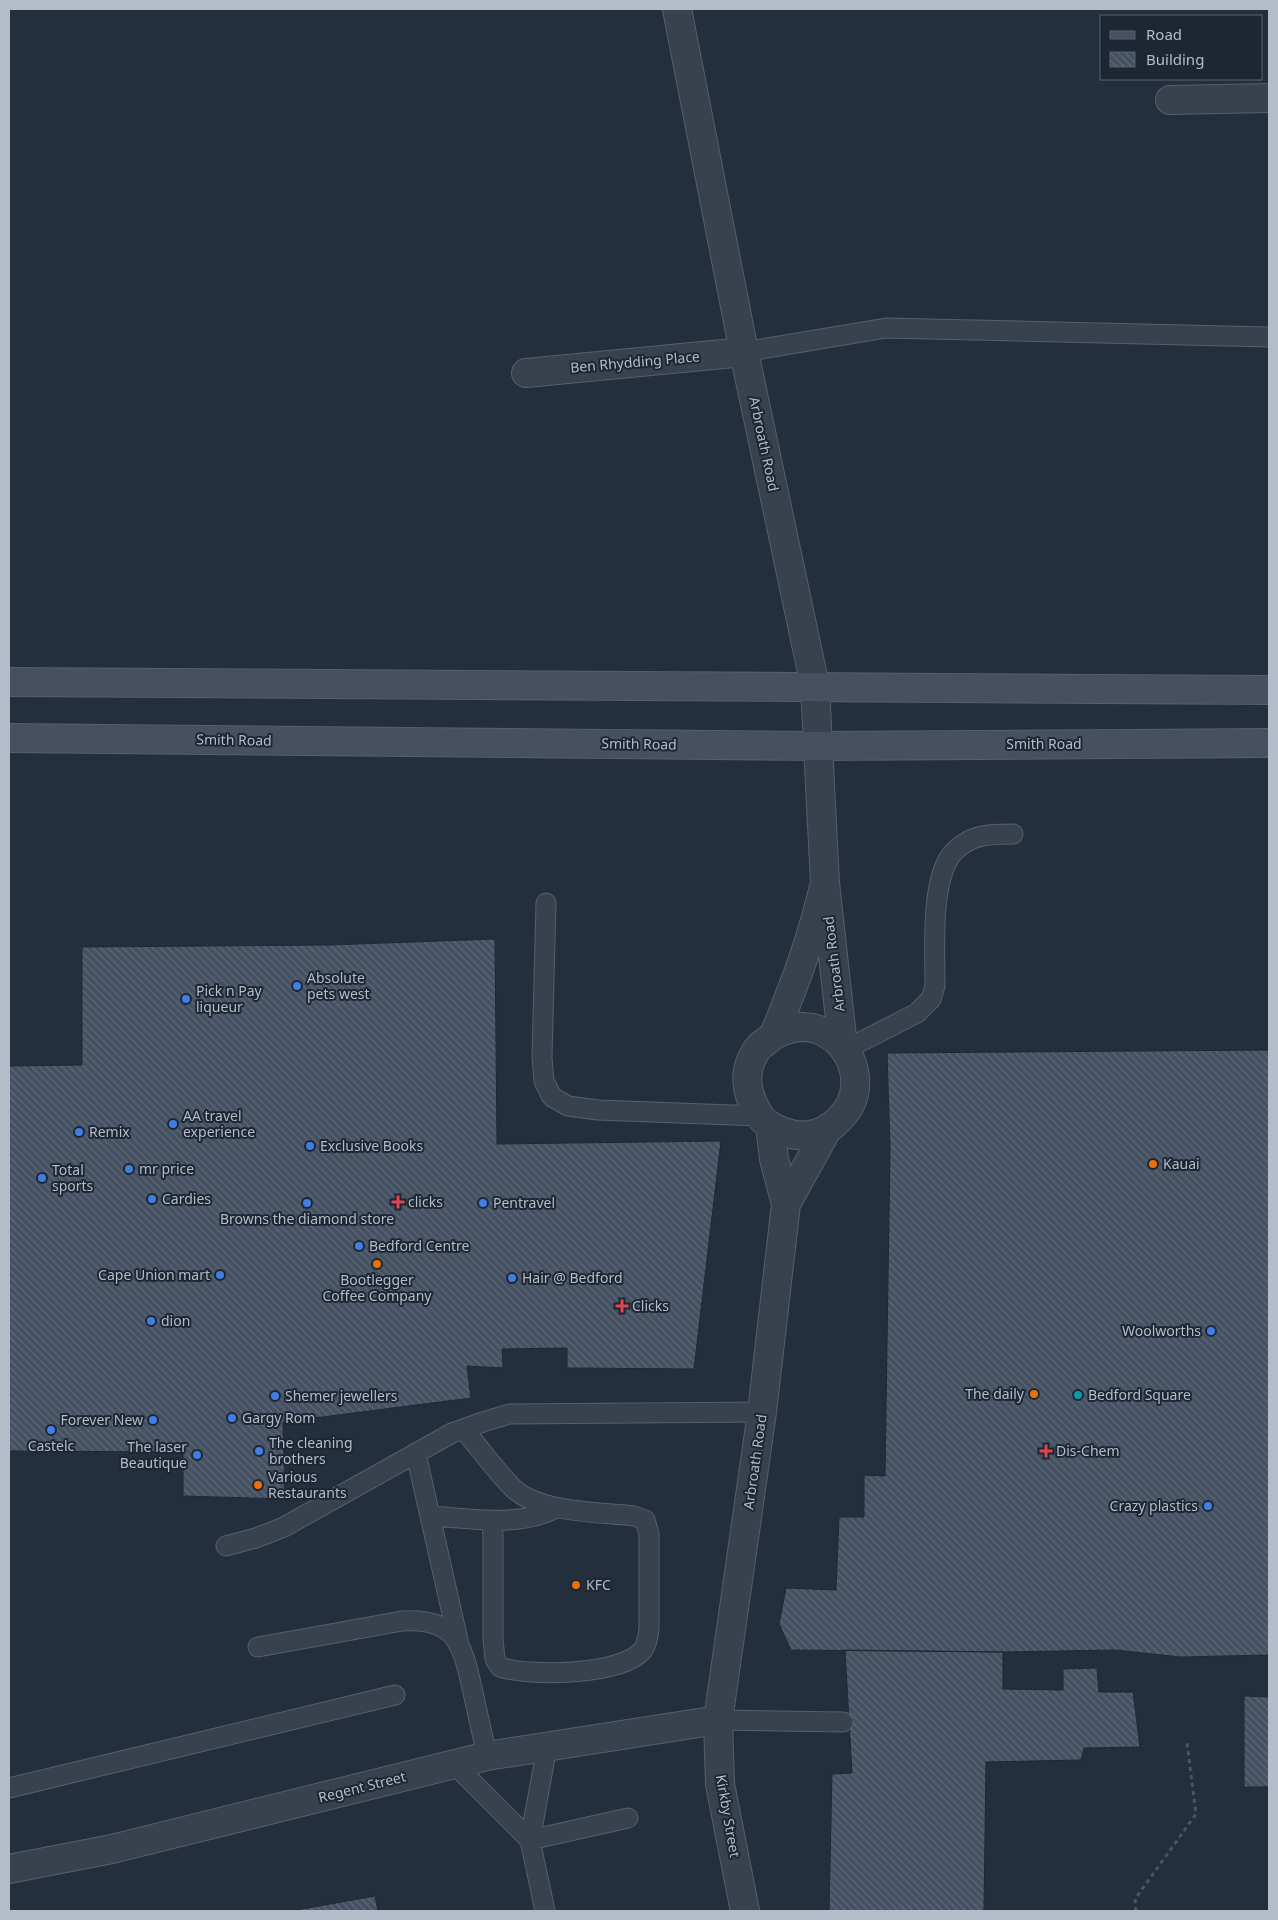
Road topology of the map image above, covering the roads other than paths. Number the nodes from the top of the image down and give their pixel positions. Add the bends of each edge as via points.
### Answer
1 (677, 9) edge
2 (1269, 98) edge
3 (1170, 100) dead end
4 (1269, 338) edge
5 (744, 352) junction
6 (526, 373) dead end
7 (9, 682) edge
8 (815, 686) junction
9 (1269, 690) edge
10 (9, 738) edge
11 (1269, 743) edge
12 (818, 746) junction
13 (1013, 834) dead end
14 (825, 882) junction
15 (546, 903) dead end
16 (773, 1035) junction
17 (844, 1048) junction
18 (764, 1120) junction
19 (828, 1128) junction
20 (786, 1204) junction
21 (762, 1412) junction
22 (463, 1429) junction
23 (416, 1454) junction
24 (556, 1508) junction
25 (430, 1516) junction
26 (491, 1520) junction
27 (226, 1546) dead end
28 (458, 1640) junction
29 (258, 1648) dead end
30 (395, 1696) dead end
31 (718, 1720) junction
32 (843, 1722) dead end
33 (547, 1746) junction
34 (487, 1756) junction
35 (454, 1764) junction
36 (9, 1788) edge
37 (628, 1818) dead end
38 (530, 1840) junction
39 (9, 1869) edge
40 (545, 1911) edge
41 (745, 1911) edge

1 - 5 street, Arbroath Road
2 - 3 street
4 - 5 lane via 886,328
5 - 6 street, Ben Rhydding Place
5 - 8 street, Arbroath Road
7 - 8 main road
8 - 9 main road
8 - 12 street, Arbroath Road
10 - 12 main road, Smith Road
11 - 12 main road, Smith Road
12 - 14 street, Arbroath Road
13 - 17 lane via 973,838 948,858 937,892 932,999 917,1013
14 - 16 street, Arbroath Road via 814,928
14 - 17 street, Arbroath Road
15 - 18 lane via 542,1057 544,1081 552,1097 568,1106 598,1110
16 - 17 street via 787,1029 818,1029
16 - 18 street via 759,1047 750,1063 747,1081 750,1099
17 - 19 street via 854,1069 856,1086 842,1118
18 - 19 street via 783,1133 799,1136
18 - 20 street, Arbroath Road
19 - 20 street, Arbroath Road
20 - 21 street, Arbroath Road
21 - 22 lane via 509,1414
21 - 31 street, Arbroath Road
22 - 23 lane
22 - 24 lane via 514,1489 535,1502
23 - 25 lane
23 - 27 lane via 284,1527
24 - 26 lane via 530,1517
24 - 26 lane via 634,1516 645,1520 648,1525 649,1629 642,1651 627,1661 603,1668 538,1674 500,1667 495,1659 493,1639
25 - 26 lane
25 - 28 lane
28 - 29 lane via 443,1627 420,1620
28 - 34 lane via 467,1664
30 - 36 lane
31 - 32 lane
31 - 33 street, Regent Street
31 - 41 street, Kirkby Street via 720,1784
33 - 34 street, Regent Street
33 - 38 lane
34 - 35 street, Regent Street
35 - 38 lane
35 - 39 street, Regent Street via 112,1849
37 - 38 lane
38 - 40 lane

